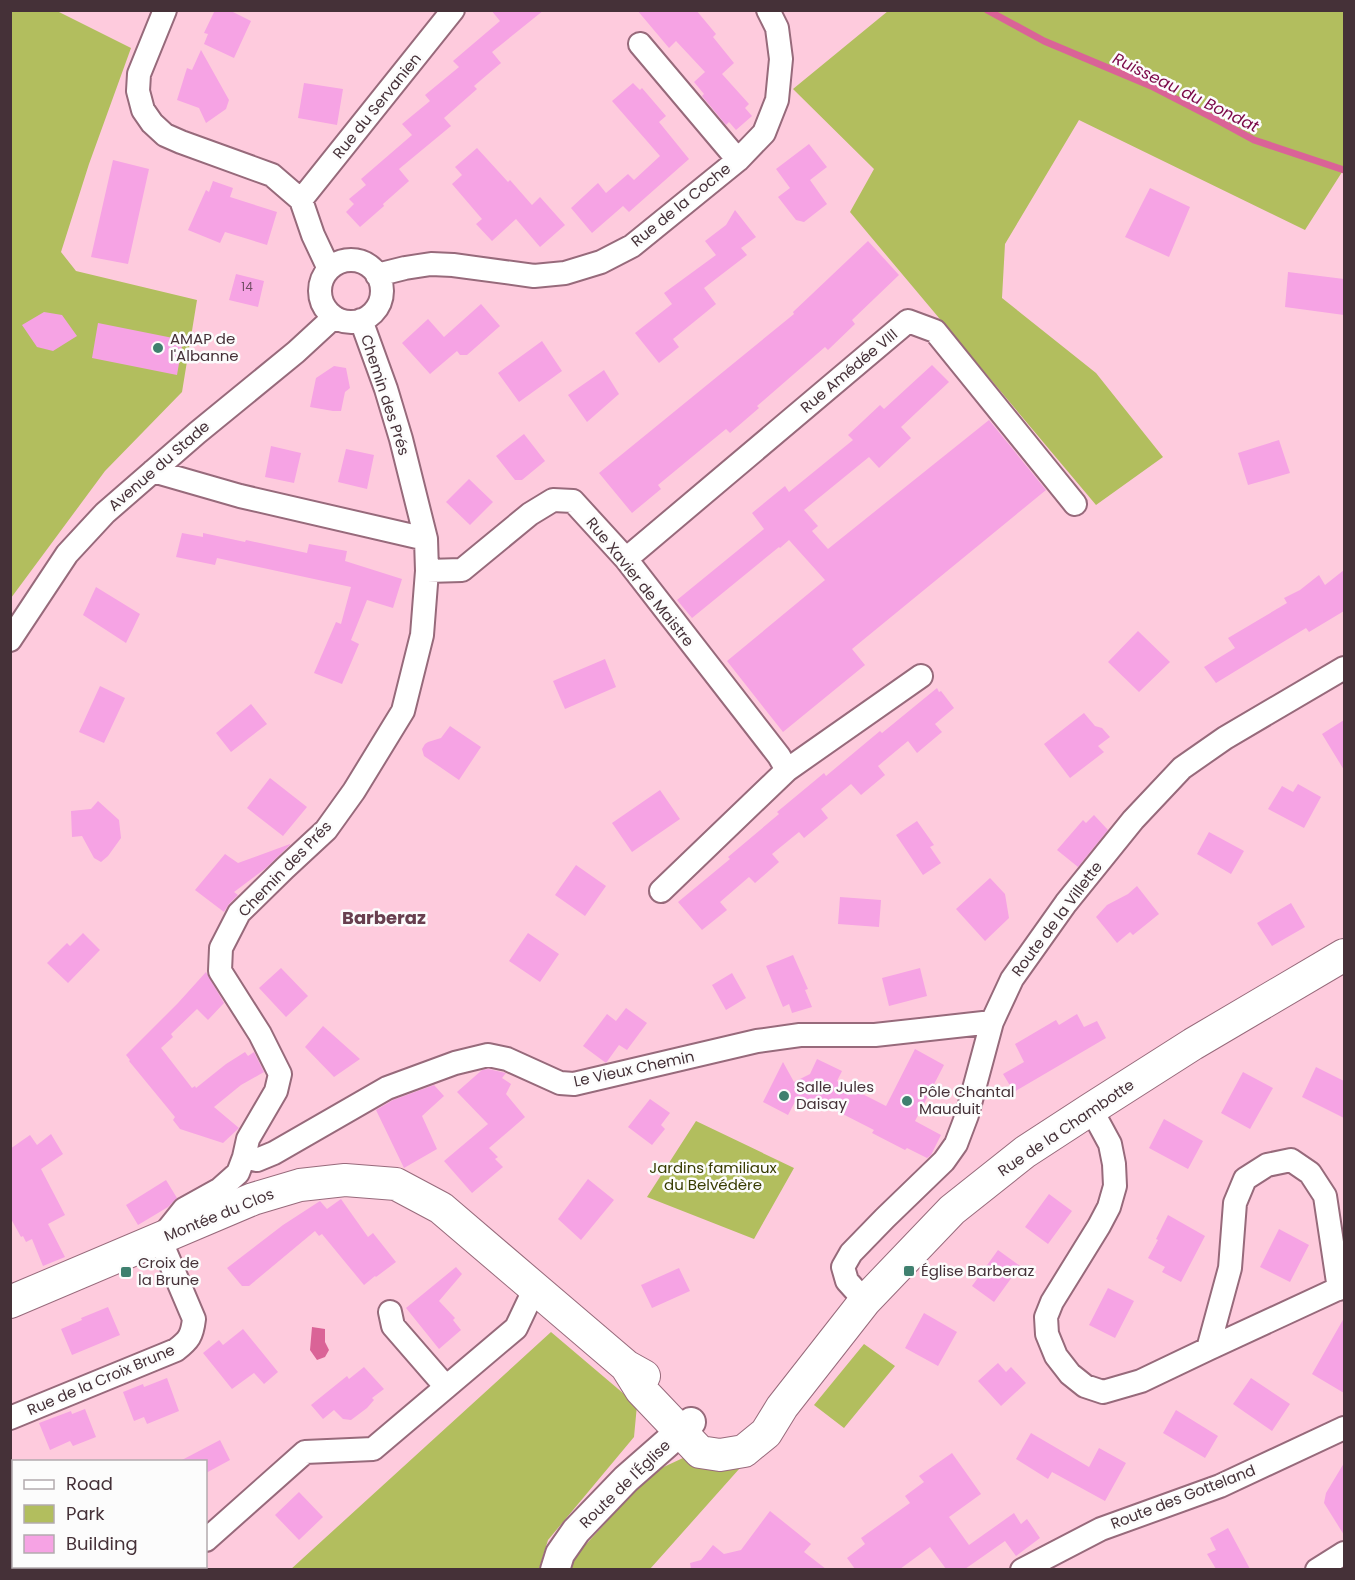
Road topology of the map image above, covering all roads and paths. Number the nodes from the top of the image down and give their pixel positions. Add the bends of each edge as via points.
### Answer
1 (165, 10) edge
2 (453, 10) edge
3 (768, 10) edge
4 (640, 44) dead end
5 (738, 160) junction
6 (301, 200) junction
7 (328, 268) junction
8 (377, 275) junction
9 (334, 316) junction
10 (361, 320) junction
11 (153, 471) junction
12 (1075, 504) dead end
13 (426, 539) junction
14 (626, 559) junction
15 (427, 571) junction
16 (10, 640) edge
17 (1344, 668) edge
18 (921, 676) dead end
19 (787, 770) junction
20 (661, 891) dead end
21 (1344, 955) edge
22 (992, 1022) junction
23 (1090, 1109) junction
24 (244, 1157) junction
25 (160, 1239) junction
26 (535, 1288) junction
27 (1342, 1288) edge
28 (865, 1301) junction
29 (10, 1302) edge
30 (390, 1312) dead end
31 (1208, 1348) junction
32 (446, 1387) junction
33 (10, 1418) edge
34 (686, 1427) junction
35 (1344, 1428) edge
36 (207, 1539) edge
37 (1344, 1553) edge
38 (555, 1569) edge
39 (1022, 1569) edge
40 (1317, 1569) edge

1 - 6 street via 139,74 143,110 152,123 180,142 272,175
2 - 6 street, Rue du Servanien
3 - 5 street, Rue de la Coche via 777,28 781,59 777,100 764,133
4 - 5 street, Rue de la Coche
5 - 8 street, Rue de la Coche via 632,246 601,262 565,273 534,276 431,264
6 - 7 street
7 - 8 street via 348,260 359,261
7 - 9 street via 322,280 321,300
8 - 10 street via 381,283 380,301
9 - 10 street via 342,321
9 - 11 street, Avenue du Stade
10 - 13 street, Chemin des Prés via 401,439
11 - 13 street via 240,496
11 - 16 street, Avenue du Stade via 66,554
12 - 14 street, Rue Amédée VIII via 935,331 908,321
13 - 15 street, Chemin des Prés
14 - 15 street, Rue Xavier de Maistre via 573,501 553,500 462,570
14 - 19 street, Rue Xavier de Maistre
15 - 24 street, Chemin des Prés via 422,635 403,711 326,830 239,913 221,948 220,971 280,1074 276,1091 248,1139
17 - 22 street, Route de la Villette via 1182,768 1133,820 1066,903 1012,979
18 - 19 street
19 - 20 street
21 - 23 main road, Rue de la Chambotte
22 - 24 street, Le Vieux Chemin via 875,1035 800,1035 757,1041 574,1084 560,1083 507,1059 488,1055 387,1088 274,1154 257,1160
22 - 28 street, Route de la Villette via 968,1115 956,1144 944,1161 851,1253 843,1267 847,1281
23 - 28 main road, Rue de la Chambotte via 1025,1152 952,1210
23 - 31 street via 1110,1144 1115,1186 1109,1207 1049,1309 1047,1334 1056,1356 1085,1386 1103,1392 1141,1381
24 - 25 street via 238,1173 220,1189 184,1209
25 - 26 main road, Montée du Clos via 253,1199 300,1185 345,1180 396,1184 441,1208
25 - 29 main road, Montée du Clos
25 - 33 street, Rue de la Croix Brune via 194,1320 188,1341 176,1350
26 - 32 street via 516,1328
26 - 34 main road, Montée du Clos via 626,1366 651,1379
27 - 31 street
27 - 31 street via 1325,1196 1310,1173 1291,1160 1267,1165 1245,1179 1235,1203 1230,1268
28 - 34 main road, Rue de la Chambotte via 782,1407 740,1433 721,1436
30 - 32 street via 393,1326
32 - 36 street via 373,1449 305,1452
34 - 38 street, Route de l'Église via 626,1479 576,1531
35 - 39 street, Route des Gotteland via 1220,1486 1101,1529
37 - 40 street

